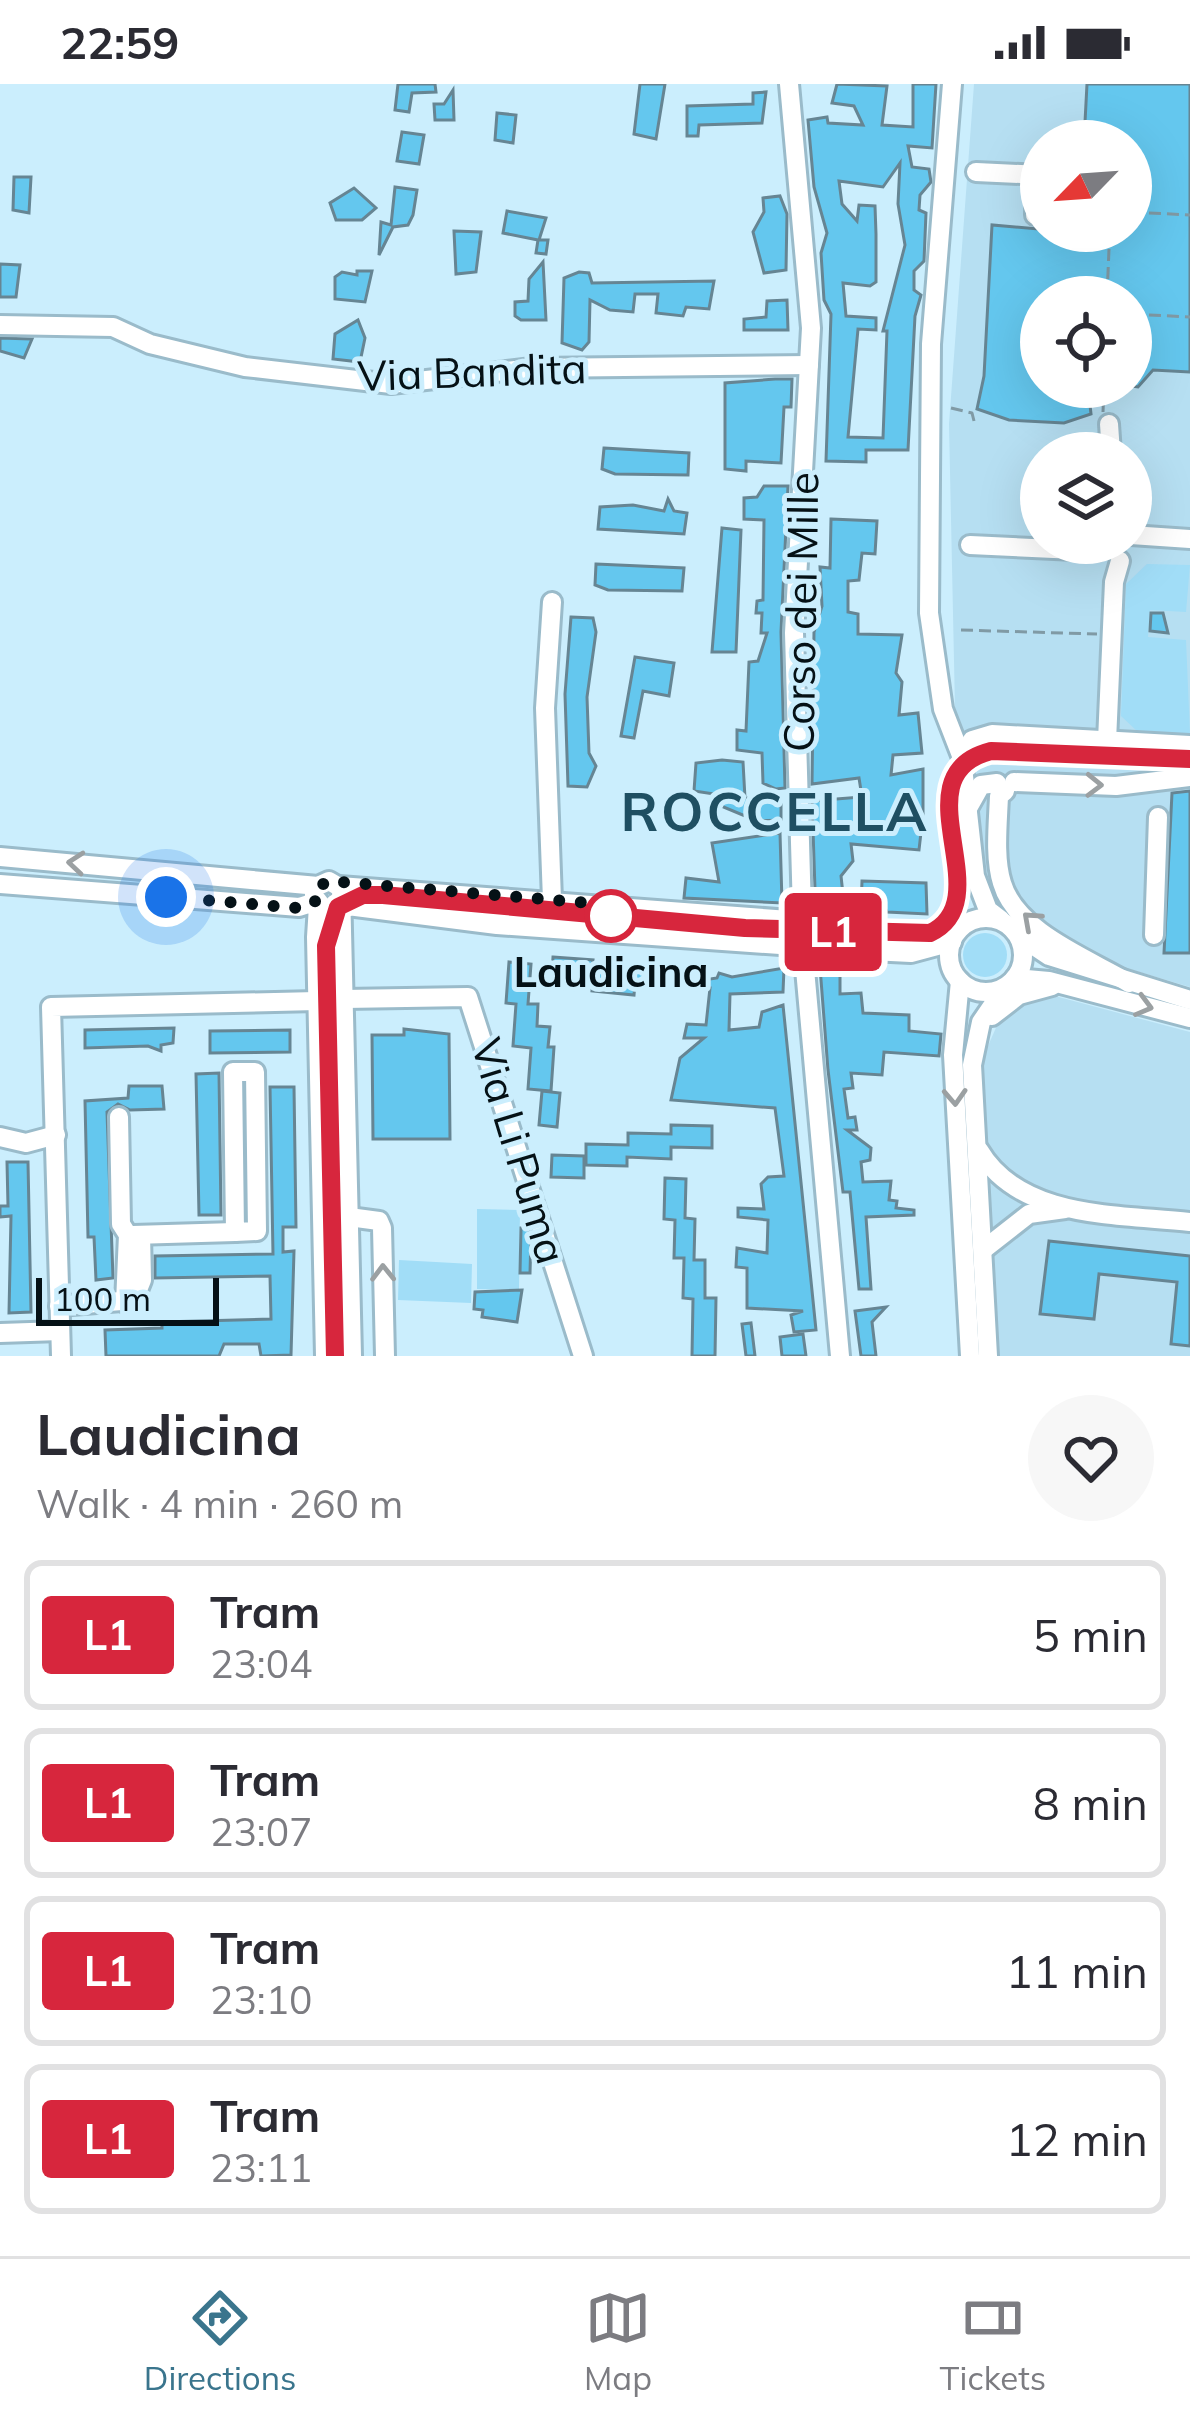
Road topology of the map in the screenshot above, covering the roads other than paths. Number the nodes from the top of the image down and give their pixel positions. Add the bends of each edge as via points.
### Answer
1 (789, 84) edge
2 (952, 84) edge
3 (976, 172) dead end
4 (1020, 174) edge
5 (0, 325) edge
6 (808, 365) junction
7 (1106, 425) road end
8 (1107, 432) edge
9 (1189, 536) edge
10 (1152, 543) edge
11 (970, 545) dead end
12 (1020, 546) edge
13 (1118, 564) edge
14 (551, 602) dead end
15 (1107, 741) junction
16 (1190, 745) edge
17 (962, 758) junction
18 (1181, 776) edge
19 (1005, 785) junction
20 (967, 810) junction
21 (1158, 817) dead end
22 (0, 857) edge
23 (975, 876) junction
24 (0, 884) edge
25 (328, 899) junction
26 (552, 900) junction
27 (1000, 920) junction
28 (803, 921) junction
29 (964, 925) junction
30 (1154, 935) dead end
31 (1019, 936) junction
32 (952, 942) junction
33 (803, 947) junction
34 (911, 953) junction
35 (956, 976) junction
36 (1010, 982) junction
37 (1129, 983) junction
38 (1063, 984) junction
39 (344, 999) junction
40 (1190, 1000) edge
41 (316, 1001) junction
42 (1190, 1018) edge
43 (973, 1052) junction
44 (119, 1117) dead end
45 (56, 1135) junction
46 (0, 1137) edge
47 (977, 1146) junction
48 (1070, 1208) junction
49 (349, 1216) junction
50 (1190, 1222) edge
51 (235, 1232) junction
52 (135, 1235) junction
53 (983, 1250) junction
54 (59, 1306) junction
55 (60, 1331) junction
56 (0, 1333) edge
57 (61, 1356) edge
58 (325, 1356) edge
59 (352, 1356) edge
60 (385, 1356) edge
61 (584, 1356) edge
62 (840, 1356) edge
63 (970, 1356) edge
64 (988, 1356) edge

1 - 6 street, Corso dei Mille
2 - 17 street via 931,344 927,546 935,670
3 - 4 street
5 - 6 street, Via Bandita via 113,327 244,367 391,384 532,368
6 - 28 street, Corso dei Mille via 794,633
7 - 8 street
9 - 10 street
11 - 12 street
13 - 15 street
14 - 26 street via 545,708
15 - 16 street
15 - 17 street via 992,734 972,740
17 - 20 street
19 -> 18 street via 1116,786
19 - 20 street via 981,785
37 -> 19 street via 1041,931 1010,899 1000,869
20 - 23 street
21 - 30 street
25 -> 22 street
23 - 27 street
23 - 29 street
24 - 25 street via 299,908
25 - 26 street
25 - 33 street via 497,925
25 - 39 street
25 - 41 street
26 - 28 street
27 - 29 street
27 - 31 street
28 - 33 street, Corso dei Mille
29 - 32 street
31 - 36 street via 1022,965
31 - 37 street via 1049,956
32 - 34 street
32 - 35 street
33 - 34 street
33 - 62 street, Corso dei Mille
34 - 35 street
35 - 36 street via 981,992
35 -> 63 street
36 - 38 street
36 - 43 street via 990,1004
37 - 40 street
38 -> 42 street
38 - 43 street via 1018,995 997,1010
39 - 49 street
39 - 61 street, Via Li Puma via 468,997
41 - 45 street via 51,1007
41 - 58 street
43 - 47 street
44 - 52 street via 121,1224
45 - 46 street via 26,1143
45 - 54 street
47 - 48 street via 1006,1184
47 - 53 street
48 - 50 street
48 - 53 street via 1029,1214
49 - 59 street
60 -> 49 street via 382,1228
51 - 51 street via 257,1231 255,1072 233,1072
51 - 52 street
52 - 54 street via 141,1290 125,1303
53 - 64 street
54 - 55 street
55 - 56 street
55 - 57 street

